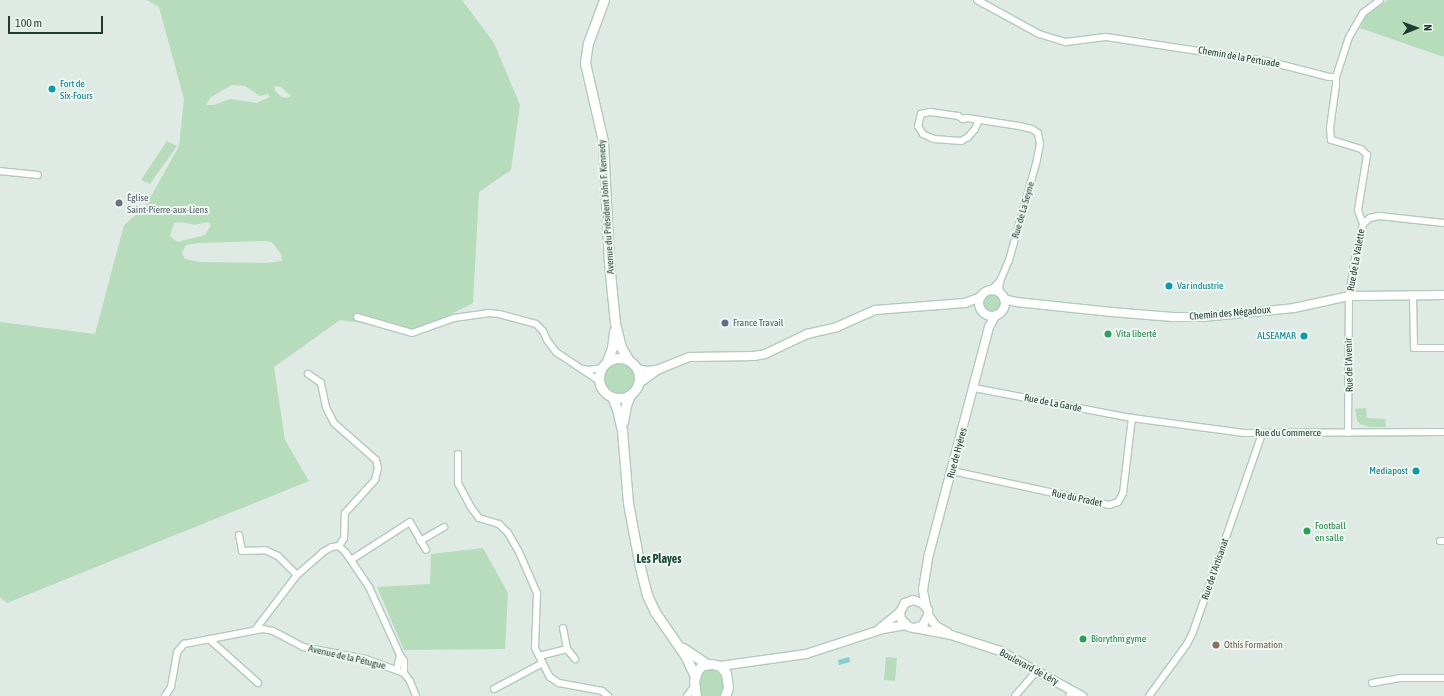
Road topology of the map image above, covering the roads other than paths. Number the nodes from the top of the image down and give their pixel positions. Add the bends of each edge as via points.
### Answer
1 (604, 0) edge
2 (977, 0) edge
3 (1380, 0) edge
4 (1336, 77) junction
5 (979, 120) junction
6 (0, 171) edge
7 (38, 175) dead end
8 (1444, 223) edge
9 (1363, 224) junction
10 (1413, 295) junction
11 (1444, 295) edge
12 (1349, 296) junction
13 (981, 297) junction
14 (1000, 297) junction
15 (965, 303) junction
16 (980, 308) junction
17 (991, 315) junction
18 (357, 317) dead end
19 (614, 323) junction
20 (1444, 348) edge
21 (628, 359) junction
22 (604, 364) junction
23 (582, 369) junction
24 (637, 369) junction
25 (656, 370) junction
26 (308, 374) dead end
27 (598, 380) junction
28 (638, 384) junction
29 (974, 388) junction
30 (630, 395) junction
31 (612, 397) junction
32 (1132, 418) junction
33 (622, 430) junction
34 (1444, 432) edge
35 (1348, 433) junction
36 (1262, 434) junction
37 (458, 454) dead end
38 (952, 471) junction
39 (444, 527) dead end
40 (239, 535) dead end
41 (420, 541) junction
42 (339, 546) junction
43 (426, 550) dead end
44 (351, 560) junction
45 (297, 574) junction
46 (924, 579) junction
47 (908, 601) junction
48 (926, 606) junction
49 (900, 612) junction
50 (267, 614) junction
51 (928, 615) junction
52 (263, 622) junction
53 (906, 625) junction
54 (562, 628) dead end
55 (915, 628) junction
56 (267, 629) junction
57 (255, 630) junction
58 (875, 632) junction
59 (951, 635) junction
60 (209, 638) junction
61 (677, 643) junction
62 (566, 649) junction
63 (400, 655) junction
64 (539, 656) junction
65 (576, 658) dead end
66 (543, 663) junction
67 (707, 664) junction
68 (740, 664) junction
69 (720, 666) junction
70 (396, 669) junction
71 (1038, 671) junction
72 (404, 673) junction
73 (695, 676) junction
74 (1444, 678) edge
75 (727, 679) junction
76 (258, 683) dead end
77 (1372, 683) dead end
78 (494, 689) dead end
79 (694, 692) edge
80 (1071, 693) edge
81 (726, 695) edge
82 (165, 696) edge
83 (416, 696) edge
84 (608, 696) edge
85 (687, 696) edge
86 (1015, 696) edge
87 (1082, 696) edge
88 (1149, 696) edge

1 - 19 main road, Avenue du Président John F. Kennedy via 588,43 585,63 603,141
2 - 4 street, Chemin de la Pertuade via 1038,34 1066,42 1106,37 1271,62
3 - 4 street via 1364,13 1348,39
4 - 9 street via 1331,140 1361,149 1367,155 1358,210
5 - 5 street via 926,112 921,114 918,126 928,137 950,142 965,140
5 - 14 street, Rue de La Seyne via 1032,129 1040,138 1037,160 1011,254 1000,281
6 - 7 street
8 - 9 street via 1379,216 1370,218
9 - 12 street, Rue de La Valette
10 - 11 street, Chemin des Négadoux
10 - 12 street, Chemin des Négadoux
10 - 20 street via 1414,348
12 - 14 street, Chemin des Négadoux via 1294,308 1203,317 1169,317 1016,302
12 - 35 street, Rue de l'Avenir
13 - 14 street
13 - 15 street
13 - 16 street
14 - 17 street, Rue de Hyères via 1001,313
15 - 16 street
15 - 25 street via 874,310 832,329 807,334 765,354 742,357 690,357
16 - 17 street
17 - 29 street, Rue de Hyères
18 - 23 street via 412,333 454,318 499,314 536,324 556,352
19 - 21 main road, Avenue du Président John F. Kennedy via 621,347
19 - 22 main road, Avenue du Président John F. Kennedy via 612,345
21 - 22 main road via 615,358
21 - 24 main road
22 - 23 street via 590,370
22 - 27 main road
23 - 27 street
24 - 25 street
24 - 28 main road
25 - 28 street
26 - 42 street via 321,383 326,407 334,423 376,460 378,468 375,480 345,513 344,538
27 - 31 main road via 603,391
28 - 30 main road
29 - 32 street, Rue de La Garde
29 - 38 street, Rue de Hyères
30 - 31 main road
30 - 33 main road
31 - 33 main road
32 - 36 street, Rue du Commerce via 1227,432
32 - 38 street, Rue du Pradet via 1123,493 1118,502 1109,506
33 - 61 main road via 628,503 647,595
34 - 35 street, Rue du Commerce
35 - 36 street, Rue du Commerce
36 - 88 street, Rue de l'Artisanat via 1193,632
37 - 64 street via 458,483 470,506 479,518 499,524 508,533 537,593 534,642
38 - 46 street, Rue de Hyères
39 - 41 street
40 - 45 street via 242,551 265,550 278,556
41 - 43 street
41 - 44 street via 410,522
42 - 44 street
42 - 45 street via 323,552
44 - 63 street via 369,587
45 - 50 street
46 - 47 street, Rue de Hyères via 913,598
46 - 48 street, Rue de Hyères
47 - 48 street via 918,600
47 - 49 street
48 - 51 street
49 - 53 street via 901,619
49 - 58 street
50 - 52 street
50 - 56 street
51 - 55 street via 925,622
51 - 59 street, Boulevard de Léry via 936,626
52 - 56 street
52 - 57 street
53 - 55 street
53 - 58 street
54 - 62 street
55 - 59 street, Boulevard de Léry
56 - 57 street
56 - 70 street, Avenue de la Pétugue via 308,649 366,659
57 - 60 street
58 - 68 street via 806,654
59 - 71 street, Boulevard de Léry via 1000,651
60 - 76 street
60 - 82 street via 188,642 180,647 172,687
61 - 67 main road
61 - 73 main road
62 - 64 street
62 - 65 street
63 - 70 street
63 - 72 street via 404,661
64 - 66 street
66 - 78 street
66 - 84 street via 550,677 559,683 602,692
67 - 69 main road
67 - 73 main road via 699,668
68 - 69 street
68 - 75 street
69 - 75 main road
70 - 72 street, Avenue de la Pétugue
71 - 80 street, Boulevard de Léry
71 - 86 street
72 - 83 street
73 - 79 main road
74 - 77 street via 1400,678
75 - 81 main road
79 - 85 street
80 - 87 street, Boulevard de Léry

